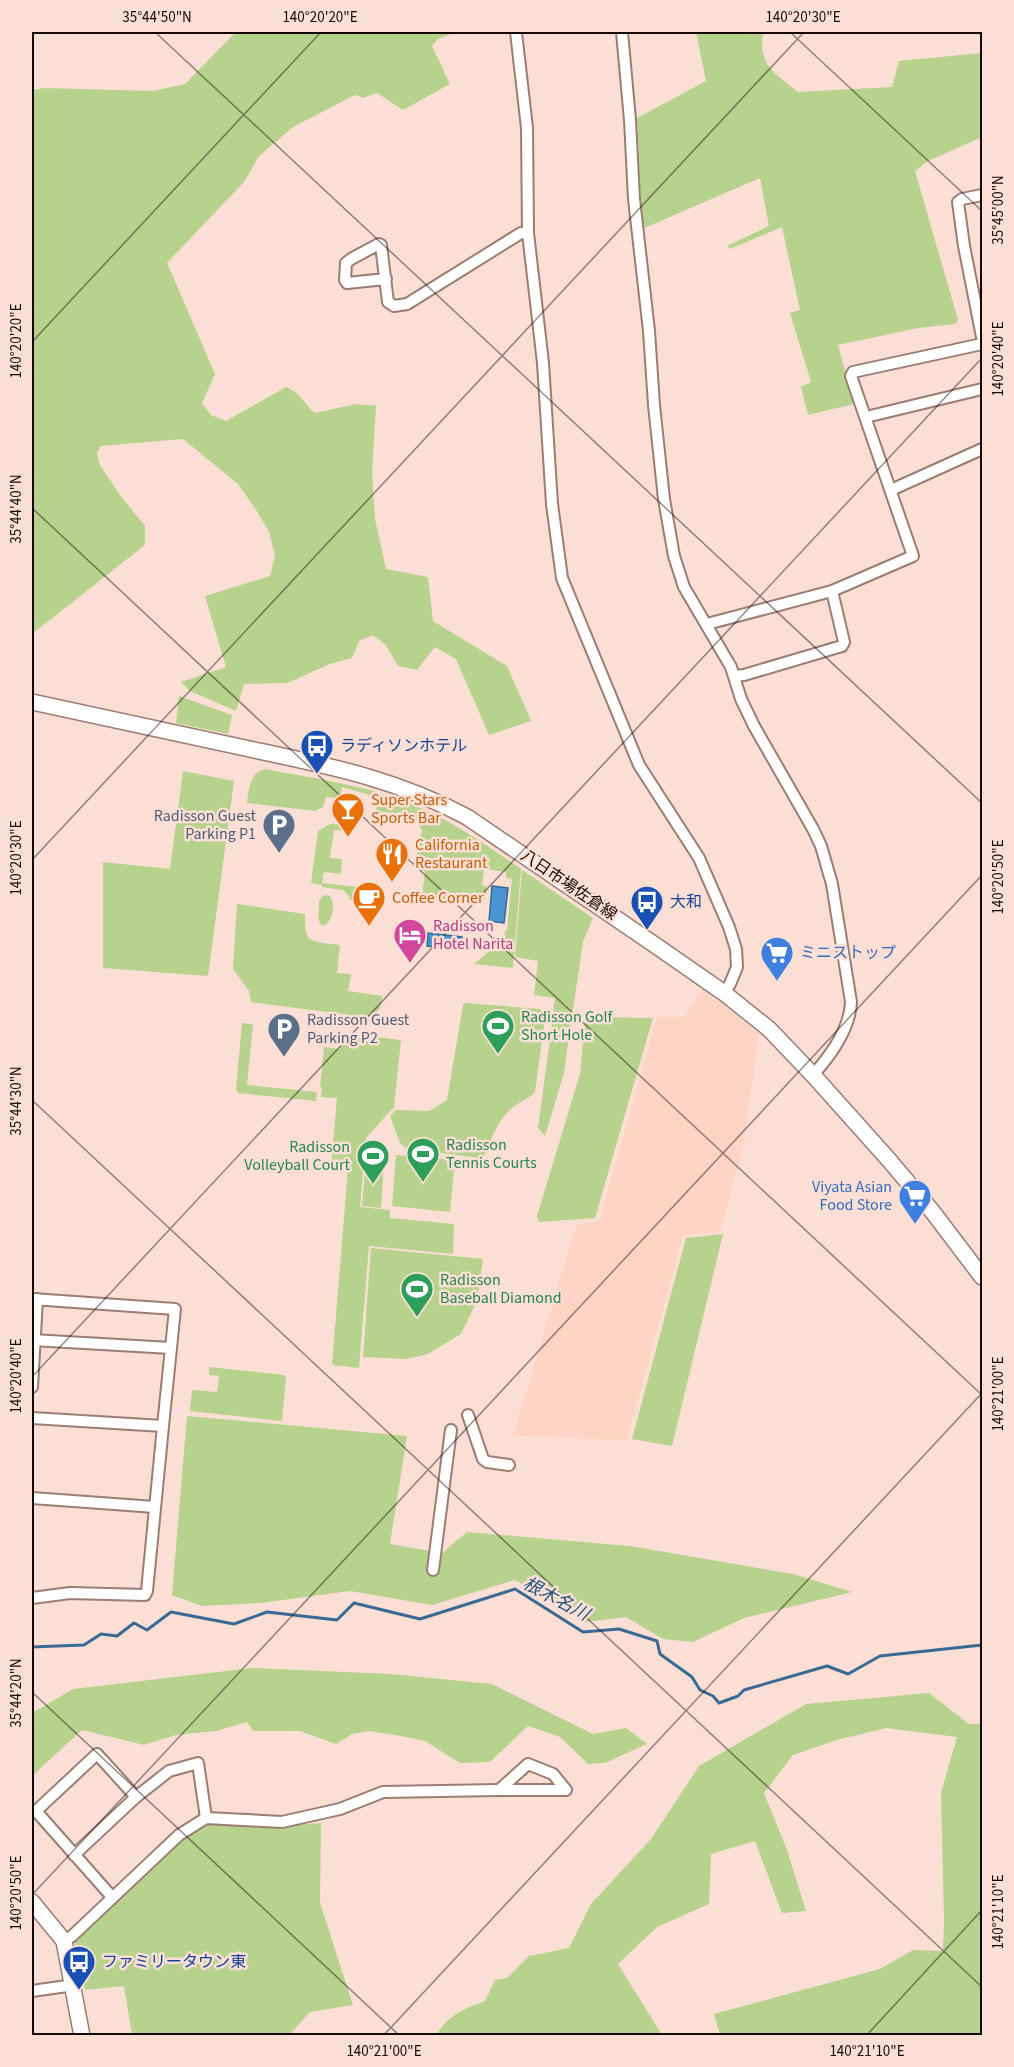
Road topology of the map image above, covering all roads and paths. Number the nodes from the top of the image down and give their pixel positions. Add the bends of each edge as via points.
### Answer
1 (516, 32) edge
2 (622, 32) edge
3 (982, 195) edge
4 (528, 233) junction
5 (386, 279) junction
6 (982, 337) edge
7 (982, 344) edge
8 (982, 388) edge
9 (866, 417) junction
10 (982, 449) edge
11 (891, 490) junction
12 (832, 591) junction
13 (707, 624) junction
14 (735, 676) junction
15 (32, 702) edge
16 (724, 993) junction
17 (813, 1075) junction
18 (982, 1277) edge
19 (34, 1299) edge
20 (33, 1340) edge
21 (171, 1348) junction
22 (32, 1388) edge
23 (468, 1415) dead end
24 (32, 1418) edge
25 (163, 1426) junction
26 (451, 1430) dead end
27 (509, 1465) dead end
28 (32, 1498) edge
29 (155, 1507) junction
30 (434, 1570) dead end
31 (32, 1598) edge
32 (499, 1790) junction
33 (136, 1797) junction
34 (34, 1811) edge
35 (207, 1818) junction
36 (74, 1855) junction
37 (112, 1897) junction
38 (32, 1902) edge
39 (64, 1941) junction
40 (74, 1985) junction
41 (32, 1991) edge
42 (82, 2036) edge

1 - 4 street via 527,128
2 - 13 street via 634,199 669,534 679,576
3 - 6 street via 958,202
4 - 5 street via 521,233 407,304 394,306 388,302
4 - 16 street via 562,578 639,765 699,858 729,927 737,967
5 - 5 street via 347,283 346,264 379,244
7 - 9 street via 853,372 851,376
8 - 9 street
9 - 11 street
10 - 11 street
11 - 12 street via 913,556
12 - 13 street
12 - 14 street via 842,646
13 - 14 street
14 - 17 street via 754,726 821,846 832,884 851,1012 829,1057
15 - 16 main road, 八日市場佐倉線 via 349,771 435,800 499,837
16 - 17 main road, 八日市場佐倉線 via 769,1029
17 - 18 main road, 八日市場佐倉線 via 932,1211
19 - 20 street
19 - 21 street via 175,1309
20 - 21 street
20 - 22 street
21 - 25 street
23 - 27 street via 483,1459
24 - 25 street
25 - 29 street
26 - 30 street
28 - 29 street
29 - 31 street via 145,1594 70,1593
32 - 32 street via 521,1790 566,1790 554,1774 528,1764
32 - 35 street via 383,1792 340,1809 282,1822
33 - 34 street via 97,1754
33 - 35 street via 169,1771 198,1763
33 - 36 street
34 - 36 street
35 - 37 street via 179,1835
36 - 37 street
37 - 39 street
38 - 39 main road
39 - 40 main road
40 - 41 street
40 - 42 main road

